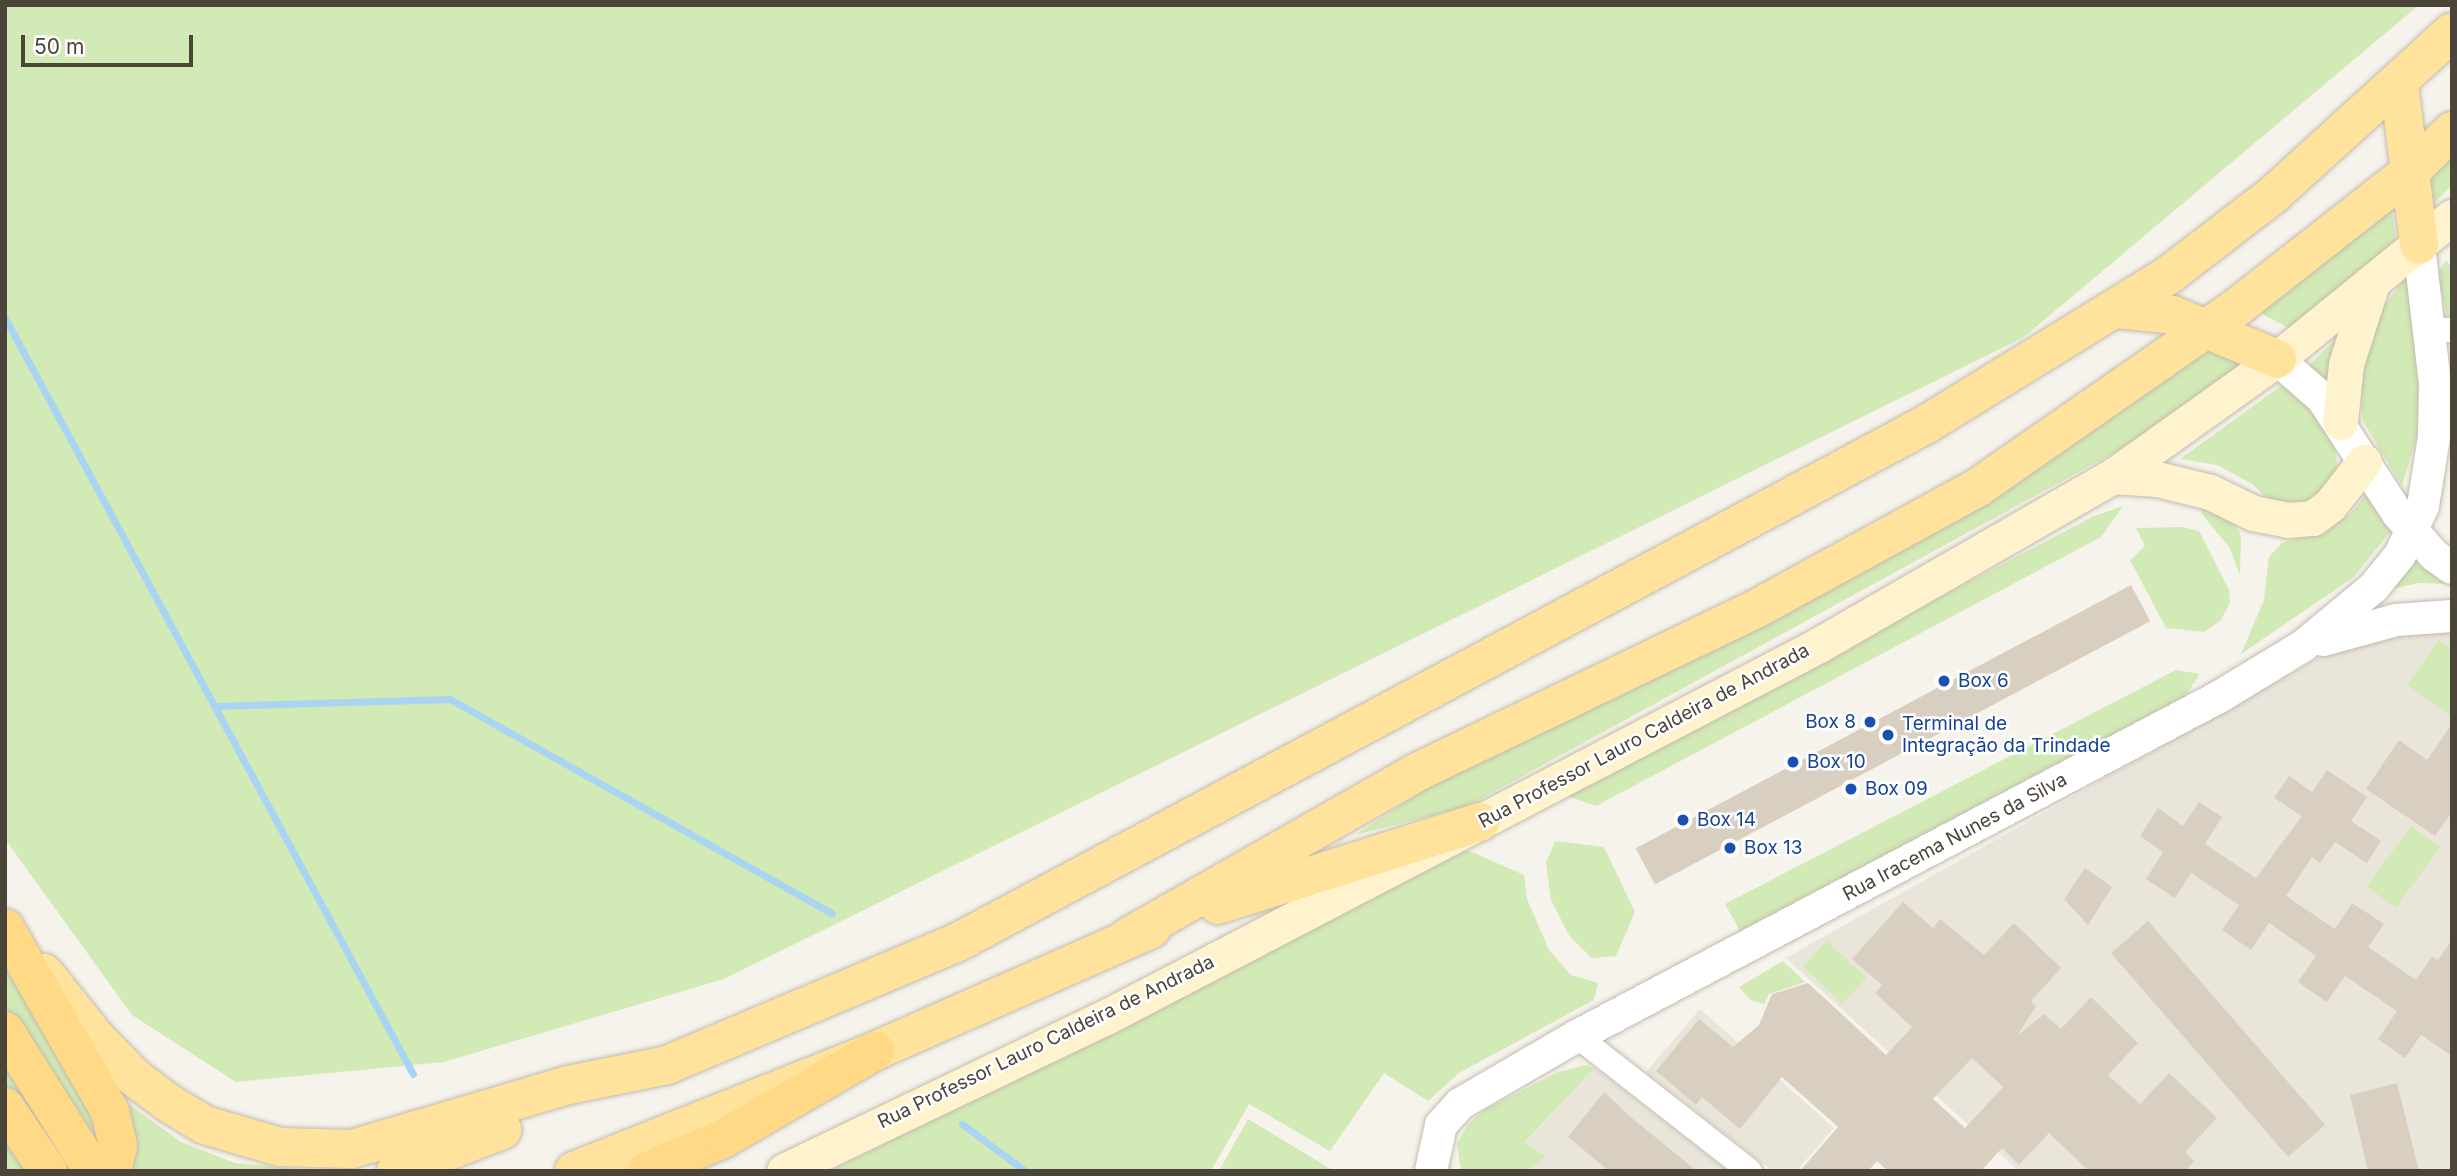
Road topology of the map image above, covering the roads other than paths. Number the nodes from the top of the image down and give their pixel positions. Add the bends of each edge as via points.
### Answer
1 (2452, 32) edge
2 (2399, 84) junction
3 (2452, 131) edge
4 (2412, 170) junction
5 (2452, 217) edge
6 (2419, 245) junction
7 (2372, 283) junction
8 (2117, 309) junction
9 (2208, 328) junction
10 (2441, 330) edge
11 (2277, 359) junction
12 (2340, 422) junction
13 (2364, 462) junction
14 (2113, 476) junction
15 (2412, 531) junction
16 (2452, 568) edge
17 (2452, 616) edge
18 (2303, 646) junction
19 (1480, 822) junction
20 (5, 927) edge
21 (1128, 937) junction
22 (5, 1031) edge
23 (1577, 1036) junction
24 (875, 1051) junction
25 (667, 1065) junction
26 (5, 1107) edge
27 (723, 1139) junction
28 (48, 1171) edge
29 (93, 1171) edge
30 (112, 1171) edge
31 (396, 1171) edge
32 (574, 1171) edge
33 (647, 1171) edge
34 (668, 1171) edge
35 (784, 1171) edge
36 (1432, 1171) edge
37 (1750, 1171) edge

1 - 2 main road
2 - 4 main road
2 - 8 main road via 2273,195
3 - 4 main road
4 - 6 main road
4 - 9 main road
5 - 6 main road, Rua Professor Lauro Caldeira de Andrada
6 - 7 main road, Rua Professor Lauro Caldeira de Andrada
6 - 10 street, Rua Iracema Nunes da Silva
7 - 11 main road, Rua Professor Lauro Caldeira de Andrada
7 - 12 main road via 2346,364
8 - 9 main road via 2173,315
8 - 25 main road via 1925,425 1656,572 958,942
9 - 11 main road
9 - 21 main road via 1977,488 1754,610 1415,773
10 - 15 street, Rua Iracema Nunes da Silva via 2434,437 2423,506
11 - 12 street via 2301,377
11 - 14 main road, Rua Professor Lauro Caldeira de Andrada
12 - 13 street
13 - 14 main road via 2330,505 2313,518 2288,520 2253,513 2210,492 2157,479
13 - 15 street
14 - 19 main road, Rua Professor Lauro Caldeira de Andrada via 1817,646
15 - 16 street
15 - 18 street, Rua Iracema Nunes da Silva via 2400,555 2374,587
17 - 18 street via 2396,620
18 - 23 street, Rua Iracema Nunes da Silva via 2219,697
19 - 21 main road
19 - 35 main road, Rua Professor Lauro Caldeira de Andrada via 1106,1017
20 - 25 main road via 135,1078 205,1125 280,1147 352,1149 568,1085
20 - 30 highway via 110,1111 118,1146
21 - 24 main road
22 - 29 highway
23 - 36 street, Rua Iracema Nunes da Silva via 1460,1104 1440,1125
23 - 37 street
24 - 27 highway
24 - 32 main road
25 - 31 main road
26 - 28 highway
27 - 33 highway
27 - 34 main road

